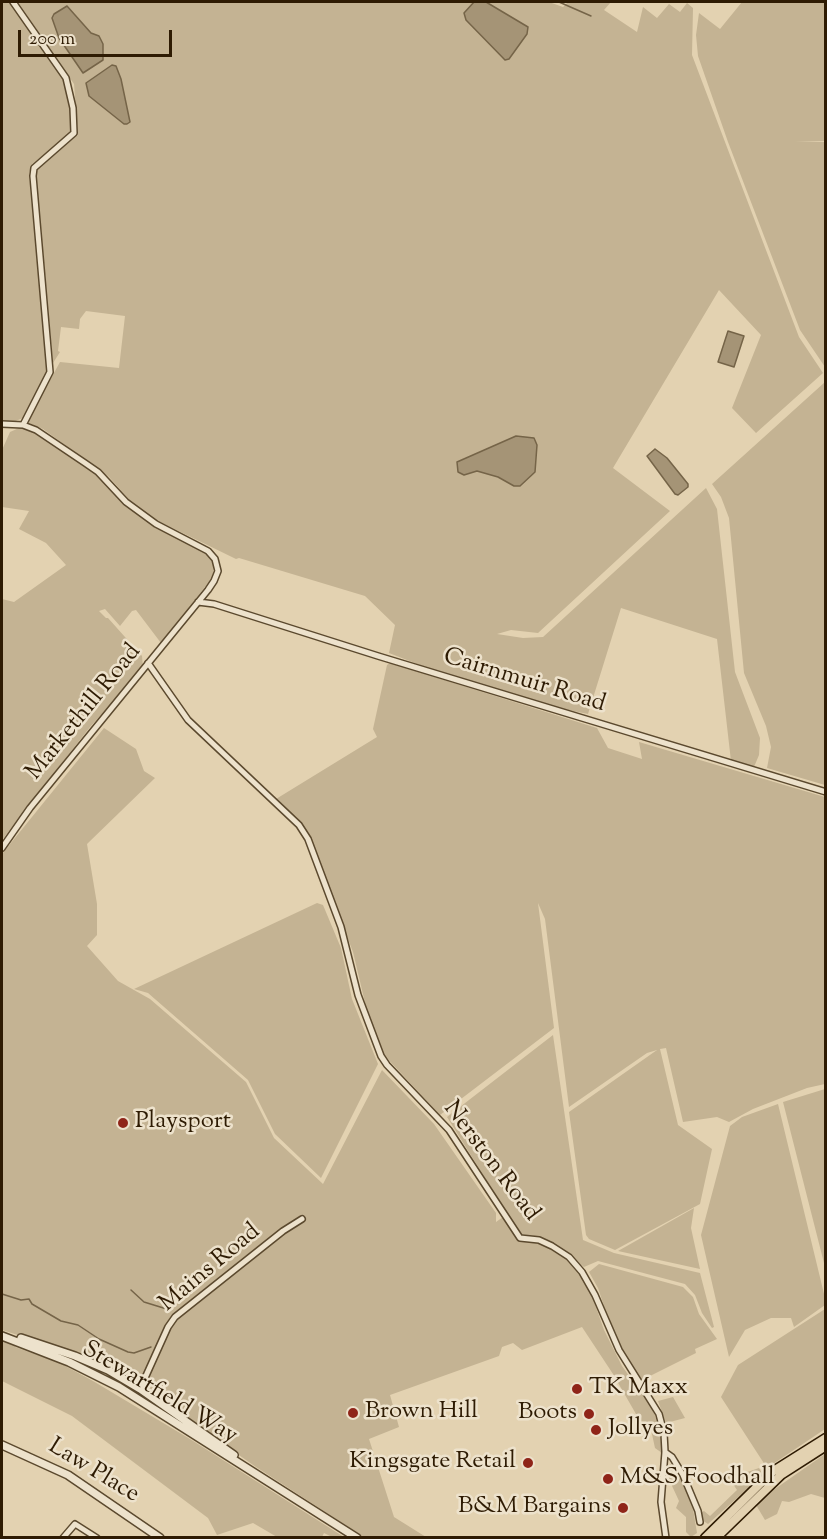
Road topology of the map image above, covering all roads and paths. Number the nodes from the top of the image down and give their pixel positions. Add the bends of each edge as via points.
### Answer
1 (13, 2) edge
2 (2, 424) edge
3 (23, 425) junction
4 (208, 590) junction
5 (198, 602) junction
6 (214, 604) junction
7 (148, 663) junction
8 (825, 792) edge
9 (2, 848) edge
10 (302, 1219) dead end
11 (2, 1334) edge
12 (140, 1389) junction
13 (825, 1438) edge
14 (2, 1445) edge
15 (825, 1446) edge
16 (665, 1452) junction
17 (262, 1476) junction
18 (700, 1522) dead end
19 (63, 1538) edge
20 (97, 1538) edge
21 (160, 1538) edge
22 (357, 1538) edge
23 (666, 1538) edge
24 (705, 1538) edge
25 (716, 1538) edge

1 - 3 street via 66,78 74,134 34,168 50,372
2 - 3 street
3 - 4 street via 98,472 126,502 156,524 208,550 218,572
4 - 5 street
4 - 6 street
5 - 6 street, Cairnmuir Road
5 - 7 street, Markethill Road
6 - 8 street, Cairnmuir Road
7 - 9 street, Markethill Road
7 - 16 street, Nerston Road via 188,720 299,825 341,927 358,995 381,1056 449,1130 520,1238 552,1246 582,1272 619,1350 659,1414
10 - 12 street, Mains Road via 175,1317
11 - 12 street, Stewartfield Way via 83,1359
11 - 17 street, Stewartfield Way via 109,1382
12 - 17 street, Stewartfield Way
13 - 24 main road via 772,1472
14 - 21 street, Law Place via 68,1475
15 - 25 main road via 781,1475
16 - 18 street via 683,1475
16 - 23 street, Nerston Road via 661,1502
17 - 22 street, Stewartfield Way
19 - 20 street via 75,1524

